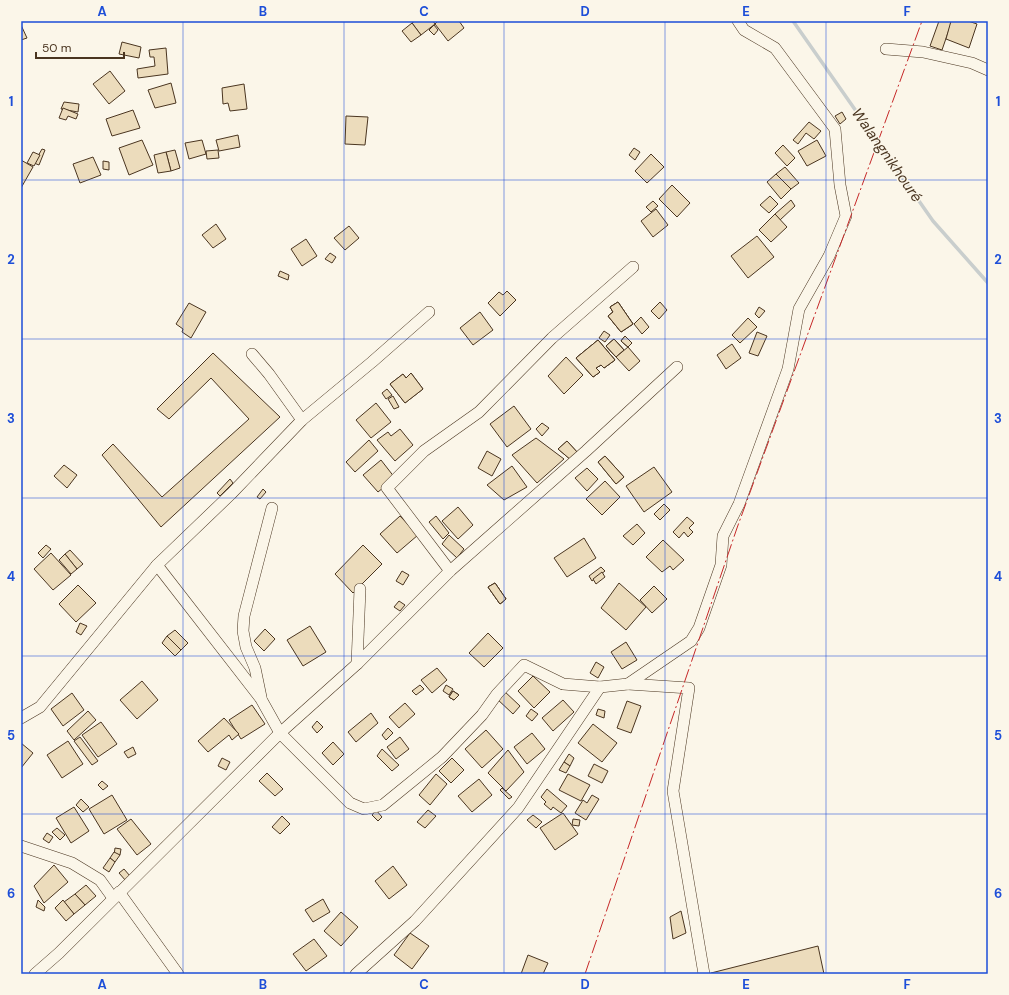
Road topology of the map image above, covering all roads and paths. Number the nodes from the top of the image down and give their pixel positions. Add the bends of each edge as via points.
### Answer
1 (738, 21) edge
2 (886, 49) dead end
3 (988, 70) edge
4 (633, 267) dead end
5 (429, 312) dead end
6 (252, 354) dead end
7 (677, 367) dead end
8 (302, 420) junction
9 (272, 508) dead end
10 (157, 565) junction
11 (450, 571) junction
12 (360, 589) dead end
13 (357, 664) junction
14 (628, 684) junction
15 (600, 687) junction
16 (261, 699) junction
17 (21, 718) edge
18 (280, 733) junction
19 (21, 846) edge
20 (116, 895) junction
21 (172, 971) edge
22 (35, 974) edge
23 (356, 974) edge
24 (704, 974) edge

1 - 14 street via 744,30 775,48 835,129 840,185 846,216 829,256 799,309 788,369 739,504 723,536 721,565 699,628 691,641
2 - 3 street via 923,52 972,63
4 - 11 street via 552,338 478,412 424,451 387,488
5 - 8 street
6 - 8 street
7 - 11 street
8 - 10 street via 231,494
9 - 16 street via 244,616 243,631 246,647 255,668
10 - 16 street
10 - 17 street via 40,707
11 - 13 street
12 - 13 street
13 - 18 street
14 - 15 street
14 - 24 street via 689,688 673,791
15 - 18 street via 562,684 524,665 442,757 384,804 364,809 350,803
15 - 23 street via 518,808 415,921
16 - 18 street
18 - 20 street
19 - 20 street via 72,863 100,880
20 - 21 street
20 - 22 street via 59,954

